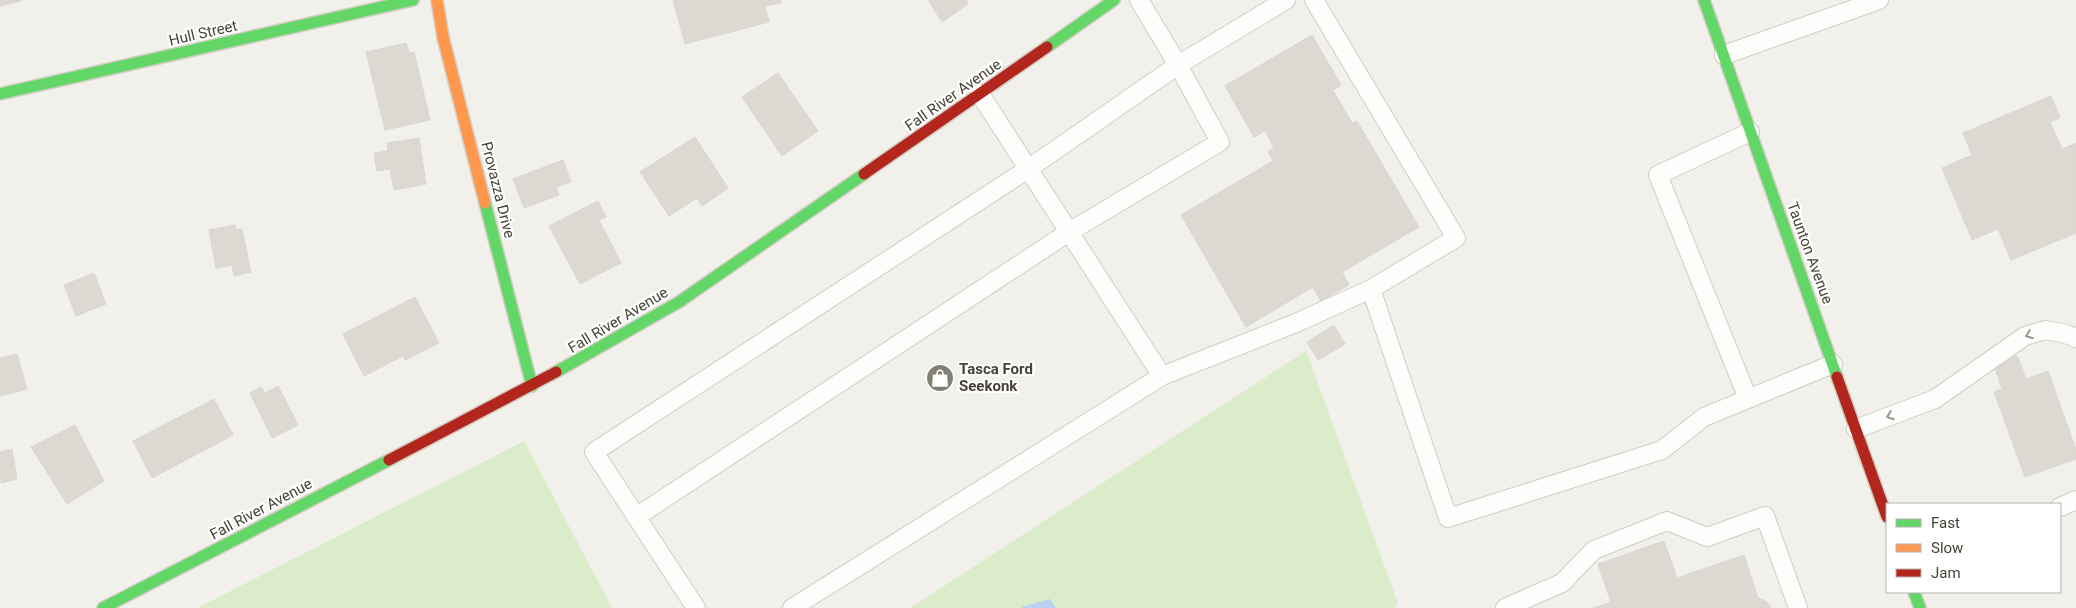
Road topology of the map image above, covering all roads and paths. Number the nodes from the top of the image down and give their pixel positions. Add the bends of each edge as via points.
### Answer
1 (413, 0) edge
2 (437, 0) edge
3 (1114, 0) edge
4 (1139, 0) edge
5 (1286, 0) edge
6 (1314, 0) edge
7 (1704, 0) edge
8 (1878, 0) edge
9 (1724, 55) junction
10 (1178, 65) junction
11 (0, 94) edge
12 (980, 94) junction
13 (1750, 132) junction
14 (1028, 169) junction
15 (1069, 232) junction
16 (1371, 289) junction
17 (2076, 338) edge
18 (1833, 364) junction
19 (1162, 376) junction
20 (532, 386) junction
21 (1748, 399) junction
22 (1856, 429) junction
23 (2076, 500) edge
24 (2061, 507) edge
25 (1886, 514) edge
26 (636, 517) junction
27 (1914, 593) edge
28 (103, 608) edge
29 (696, 608) edge
30 (792, 608) edge
31 (1505, 608) edge
32 (1798, 608) edge
33 (1920, 608) edge

1 - 11 main road, Hull Street
2 - 20 main road, Provazza Drive via 443,36
3 - 12 main road, Fall River Avenue
4 - 10 lane
5 - 10 lane
6 - 16 lane via 1456,238
7 - 9 main road, Taunton Avenue
8 - 9 lane
9 - 13 main road, Taunton Avenue
10 - 14 lane
10 - 15 lane via 1220,142
12 - 14 lane
12 - 20 main road, Fall River Avenue via 679,302
13 - 18 main road, Taunton Avenue
13 - 21 lane via 1658,175
14 - 15 lane
14 - 26 lane via 594,452
15 - 19 lane
15 - 26 lane
16 - 19 lane via 1296,324
16 - 21 lane via 1448,518 1662,450 1704,417
17 -> 22 lane via 2045,330 2025,336 1935,399
18 - 21 lane
18 - 22 main road, Taunton Avenue
19 - 30 lane
20 - 28 main road, Fall River Avenue
22 - 25 main road, Taunton Avenue
23 - 24 lane
26 - 29 lane
27 - 33 main road
31 - 32 lane via 1562,583 1594,550 1667,521 1707,537 1765,516

